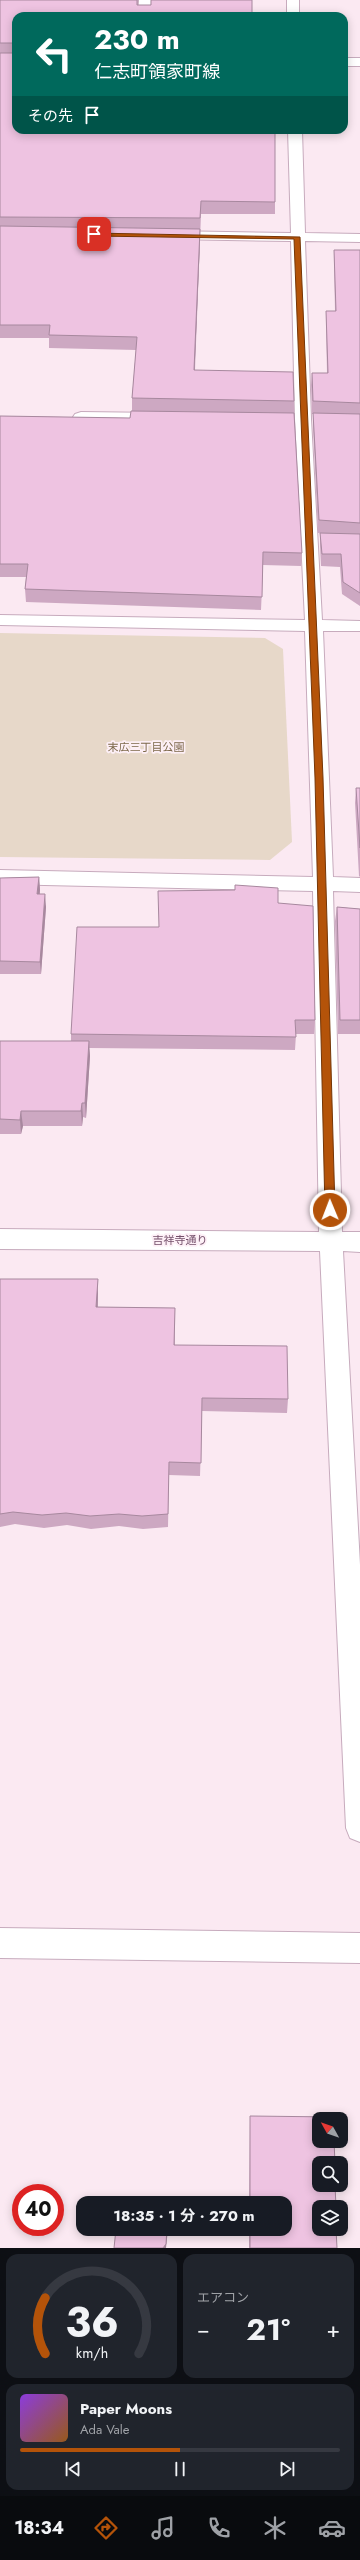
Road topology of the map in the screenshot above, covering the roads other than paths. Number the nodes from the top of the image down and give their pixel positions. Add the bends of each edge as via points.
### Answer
1 (145, 0) edge
2 (293, 0) edge
3 (144, 12) edge
4 (293, 12) edge
5 (348, 62) edge
6 (360, 62) edge
7 (295, 134) edge
8 (156, 235) edge
9 (297, 237) junction
10 (360, 238) edge
11 (64, 417) edge
12 (176, 418) edge
13 (0, 620) edge
14 (314, 626) junction
15 (360, 626) edge
16 (0, 876) edge
17 (323, 885) junction
18 (360, 885) edge
19 (0, 1239) edge
20 (331, 1242) junction
21 (360, 1242) edge
22 (360, 1828) edge
23 (0, 1943) edge
24 (360, 1948) edge

1 - 3 street
2 - 4 street
5 - 6 street
7 - 9 street
8 - 9 street
9 - 10 street
9 - 14 street via 303,419 316,539
11 - 12 street
13 - 14 street
14 - 15 street
14 - 17 street
16 - 17 street
17 - 18 street
17 - 20 street
19 - 20 street, 吉祥寺通り
20 - 21 street, 吉祥寺通り
20 - 22 street
23 - 24 street

